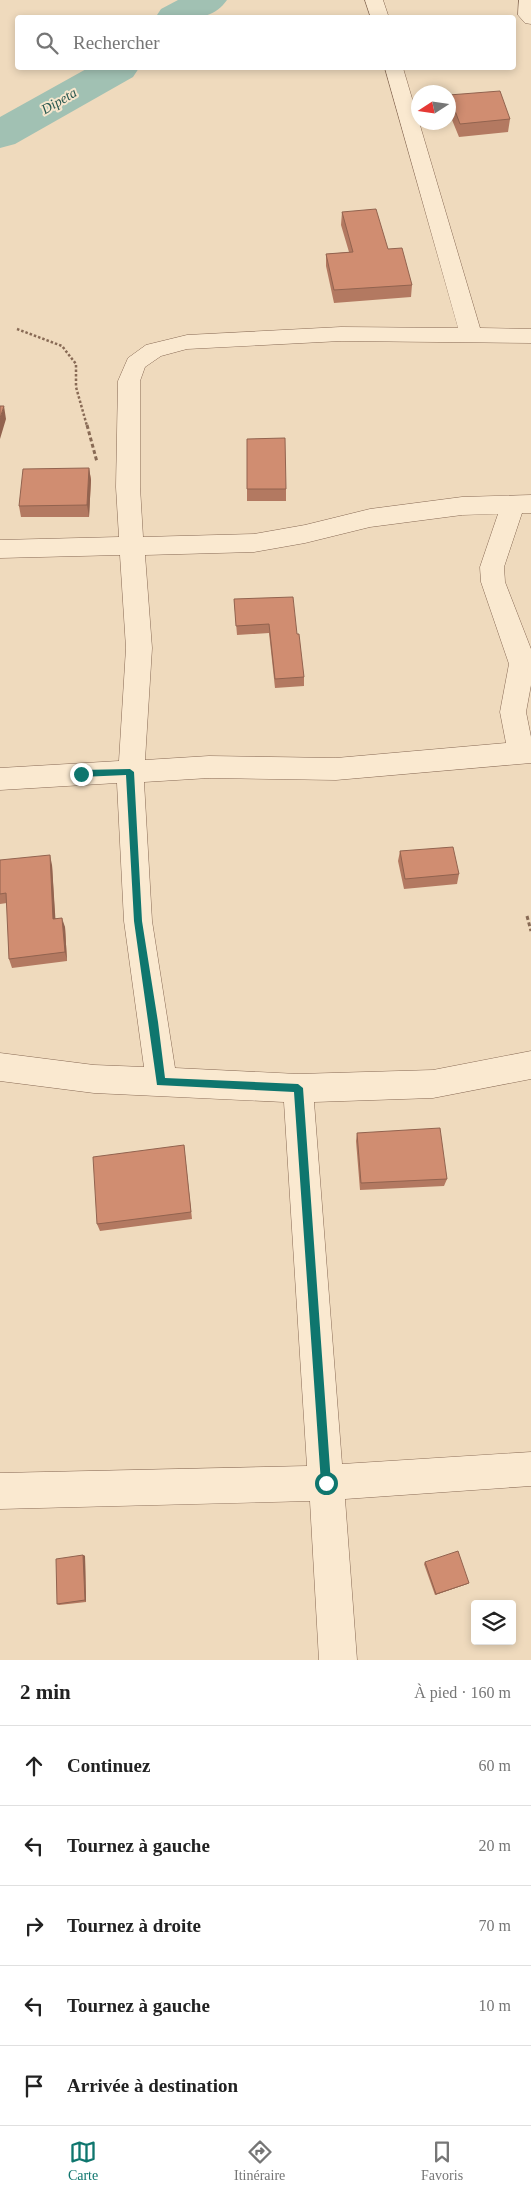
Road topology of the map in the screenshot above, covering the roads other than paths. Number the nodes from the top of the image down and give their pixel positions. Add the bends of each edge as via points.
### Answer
1 (374, 0) edge
2 (528, 0) edge
3 (379, 15) edge
4 (531, 19) edge
5 (395, 70) edge
6 (471, 336) junction
7 (531, 336) edge
8 (522, 504) edge
9 (130, 546) junction
10 (0, 549) edge
11 (526, 752) edge
12 (130, 772) junction
13 (0, 779) edge
14 (531, 1064) edge
15 (0, 1067) edge
16 (160, 1082) junction
17 (298, 1088) junction
18 (531, 1469) edge
19 (326, 1483) junction
20 (0, 1491) edge
21 (338, 1660) edge

1 - 3 street
2 - 4 street via 527,16
5 - 6 street
6 - 7 street
6 - 9 street via 299,335 187,342 154,350 136,363 129,381
8 - 9 street via 462,506 370,518 254,542
8 - 11 street via 492,567 493,582 522,664 513,712
9 - 10 street
9 - 12 street via 139,648
11 - 12 street via 336,769 209,767
12 - 13 street
12 - 16 street via 138,921
14 - 17 street via 433,1084
15 - 16 street
16 - 17 street
17 - 19 street
18 - 19 street
19 - 20 street
19 - 21 street

